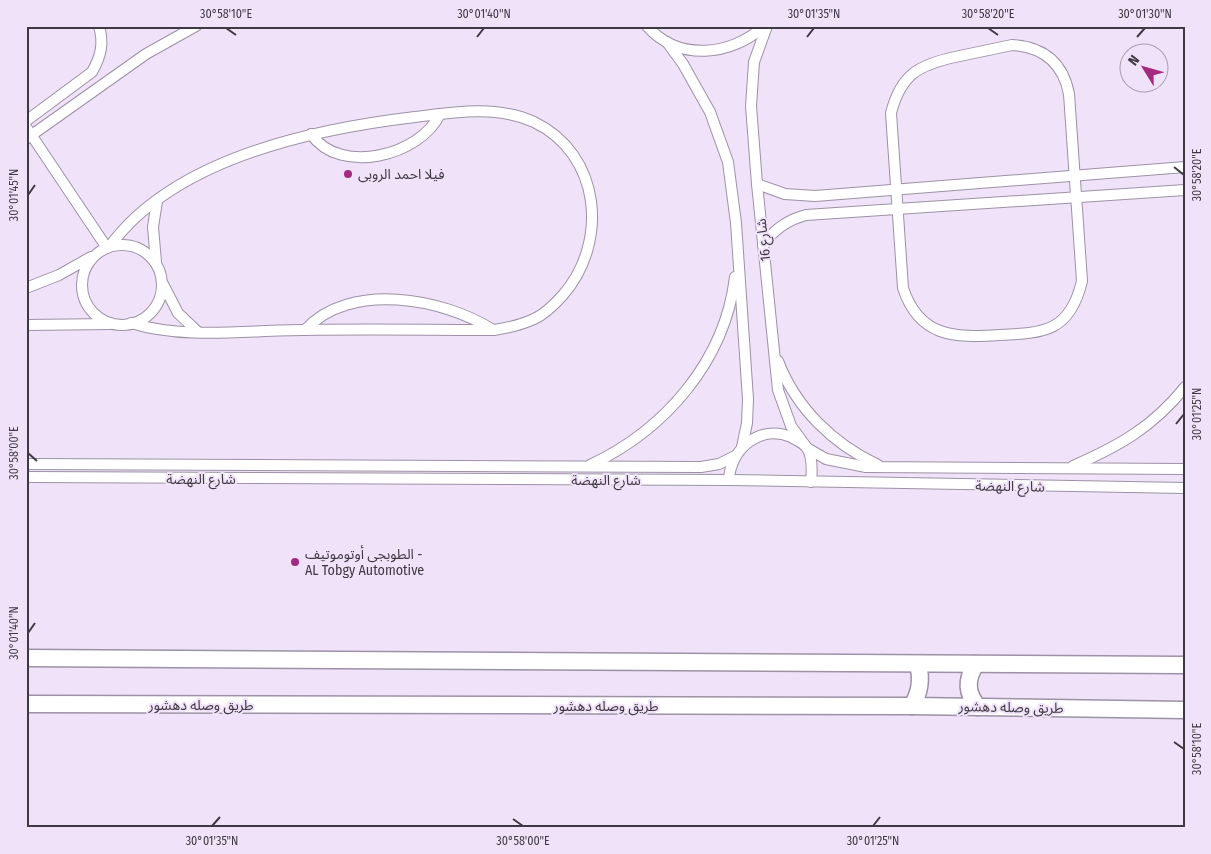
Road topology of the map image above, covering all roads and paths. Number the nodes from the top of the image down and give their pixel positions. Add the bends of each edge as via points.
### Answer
1 (100, 26) edge
2 (196, 26) edge
3 (766, 26) edge
4 (647, 27) edge
5 (668, 42) junction
6 (440, 114) junction
7 (26, 121) edge
8 (28, 134) edge
9 (311, 134) junction
10 (1185, 167) edge
11 (1075, 177) junction
12 (757, 184) junction
13 (1185, 190) edge
14 (895, 191) junction
15 (1077, 197) junction
16 (157, 201) junction
17 (896, 209) junction
18 (763, 245) junction
19 (108, 247) junction
20 (96, 254) junction
21 (738, 256) junction
22 (156, 263) junction
23 (162, 280) junction
24 (26, 288) edge
25 (131, 323) junction
26 (116, 324) junction
27 (26, 325) edge
28 (305, 330) junction
29 (494, 330) junction
30 (198, 332) junction
31 (774, 352) junction
32 (1185, 387) edge
33 (742, 447) junction
34 (807, 448) junction
35 (735, 456) junction
36 (26, 464) edge
37 (176, 465) junction
38 (587, 466) junction
39 (881, 467) junction
40 (1069, 468) junction
41 (1185, 469) edge
42 (26, 477) edge
43 (176, 479) junction
44 (587, 480) junction
45 (729, 480) junction
46 (811, 482) junction
47 (1185, 488) edge
48 (26, 658) edge
49 (976, 664) junction
50 (918, 665) junction
51 (1185, 665) edge
52 (26, 704) edge
53 (912, 706) junction
54 (978, 707) junction
55 (1185, 710) edge

1 - 7 street via 102,48 92,72
2 - 8 street via 146,54
3 - 5 street via 733,47 711,52 688,50
3 - 12 street, شارع 16 via 754,62 752,83
4 - 5 street
5 - 21 street, شارع 16 via 697,87 720,137 728,162
6 - 9 street
6 - 9 street via 430,130 416,142 370,156 350,158 335,154 321,146
6 - 29 street via 498,112 535,123 566,146 581,167 590,191 593,217 589,247 569,288 534,319
8 - 19 street
9 - 16 street via 226,162
10 - 11 street
11 - 14 street
11 - 14 street via 1066,81 1060,68 1051,58 1026,46 1012,45 927,64 907,78 896,94 891,113
11 - 15 street
12 - 14 street via 780,193 805,197
12 - 18 street, شارع 16
13 - 15 street
14 - 17 street
15 - 17 street
15 - 17 street via 1082,267 1079,294 1064,318 1040,333 959,337 923,322 907,300 903,288
16 - 19 street via 131,221
16 - 22 street via 153,227
17 - 18 street via 806,215 786,222
18 - 31 street, شارع 16
19 - 20 street
19 - 22 street via 136,247
20 - 24 street via 59,275
20 - 26 street via 84,273 84,295 95,314
21 - 33 street, شارع 16 via 748,399
21 - 38 street via 722,327 692,383 656,424 612,455
22 - 23 street
23 - 25 street via 155,308 144,318
23 - 30 street via 178,313
25 - 26 street
25 - 30 street via 164,331
26 - 27 street
28 - 29 street
28 - 29 street via 334,308 386,300 439,306
28 - 30 street
31 - 34 street, شارع 16 via 781,403 797,436
31 - 39 street via 795,396 815,421 852,452
32 - 40 street via 1154,421 1134,435
33 - 34 street, شارع النهضة via 759,436 778,434
33 - 35 street
34 - 39 street, شارع النهضة via 836,462
34 - 46 street
35 - 38 street, شارع النهضة via 719,464 702,467
35 - 45 street
36 - 37 street, شارع النهضة
37 - 38 street, شارع النهضة
37 - 43 street
38 - 44 street
39 - 40 street, شارع النهضة
40 - 41 street, شارع النهضة
42 - 43 street, شارع النهضة
43 - 44 street, شارع النهضة
44 - 45 street, شارع النهضة
45 - 46 street, شارع النهضة
46 - 47 street, شارع النهضة
48 - 50 main road
49 - 50 main road
49 - 51 main road
49 - 54 main road via 971,672 968,691
50 - 53 main road via 920,690
52 - 53 main road, طريق وصله دهشور
53 - 54 main road, طريق وصله دهشور
54 - 55 main road, طريق وصله دهشور

